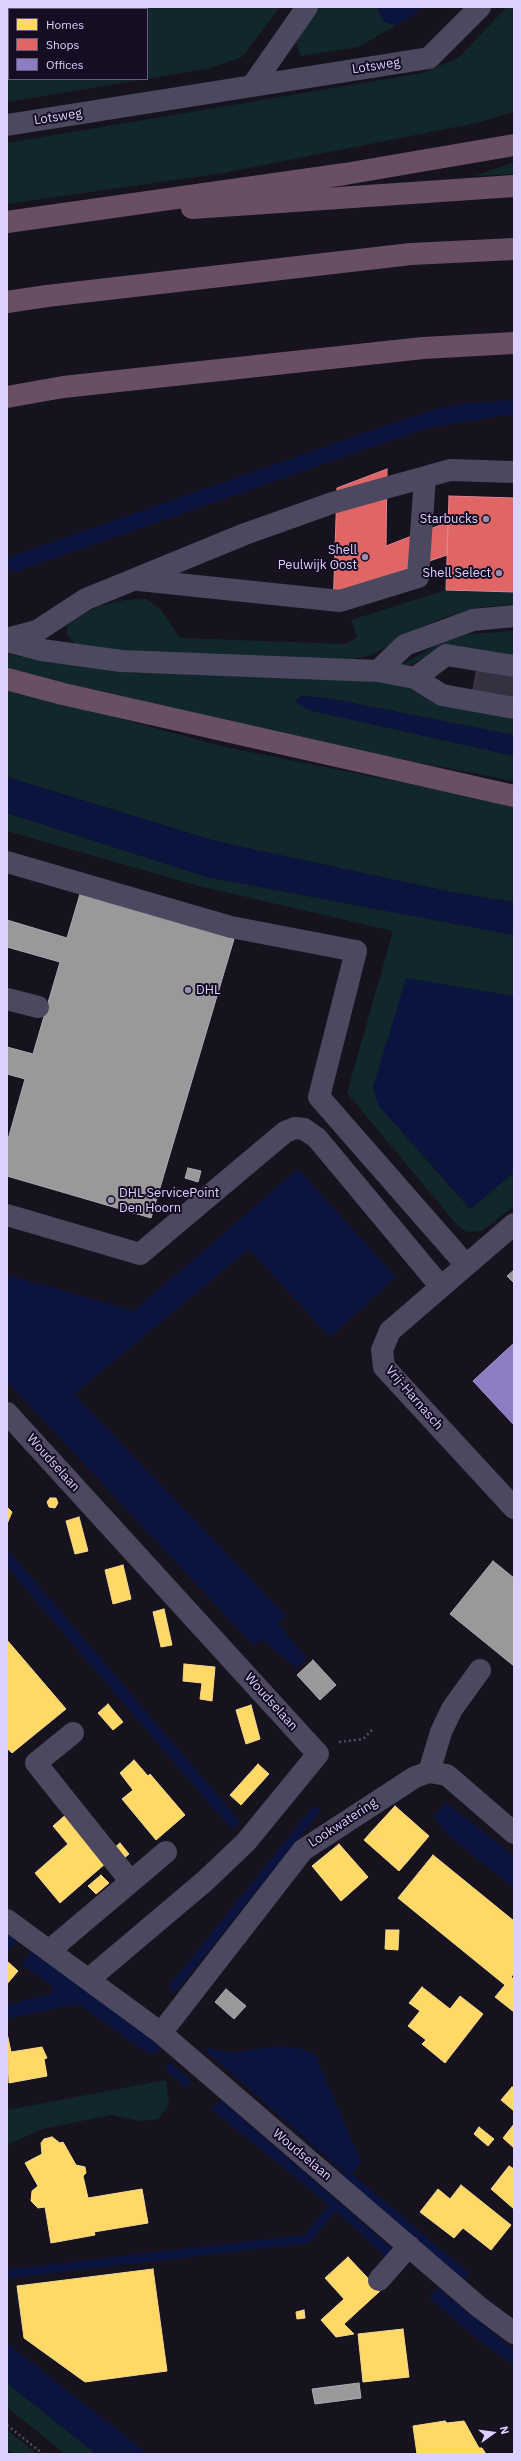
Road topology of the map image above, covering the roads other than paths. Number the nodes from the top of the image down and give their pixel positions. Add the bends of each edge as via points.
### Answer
1 (308, 7) edge
2 (480, 7) edge
3 (252, 86) junction
4 (7, 125) edge
5 (514, 145) edge
6 (514, 186) edge
7 (14, 221) edge
8 (514, 249) edge
9 (7, 302) edge
10 (514, 343) edge
11 (7, 397) edge
12 (514, 472) edge
13 (425, 477) junction
14 (136, 580) junction
15 (514, 616) edge
16 (7, 640) edge
17 (514, 666) edge
18 (378, 671) junction
19 (415, 678) junction
20 (7, 679) edge
21 (514, 708) edge
22 (514, 796) edge
23 (7, 862) edge
24 (7, 999) edge
25 (38, 1007) dead end
26 (338, 1119) junction
27 (316, 1138) junction
28 (7, 1215) edge
29 (514, 1224) edge
30 (466, 1265) junction
31 (441, 1287) junction
32 (7, 1413) edge
33 (514, 1508) edge
34 (480, 1670) dead end
35 (73, 1733) dead end
36 (429, 1772) junction
37 (514, 1833) edge
38 (166, 1852) dead end
39 (131, 1882) junction
40 (7, 1920) edge
41 (50, 1950) junction
42 (89, 1979) junction
43 (161, 2033) junction
44 (409, 2246) junction
45 (379, 2280) dead end
46 (514, 2333) edge

1 - 3 street
2 - 3 street, Lotsweg via 429,58
3 - 4 street, Lotsweg
5 - 7 highway via 345,174
6 - 7 highway
8 - 9 highway via 403,255
10 - 11 highway via 423,348 62,387
12 - 13 street via 450,470
13 - 14 street via 332,503
13 - 14 street via 418,577 340,601
14 - 16 street via 86,599 37,631
15 - 18 street via 473,620 405,646
16 - 18 street via 42,650 121,662
17 - 19 street via 446,655
18 - 19 street
19 - 21 street via 442,695
20 - 22 highway via 71,696
23 - 26 street via 230,927 356,951 319,1097
24 - 25 street
26 - 27 street
26 - 30 street
27 - 28 street via 304,1129 295,1128 286,1132 140,1254
27 - 31 street
29 - 30 street, Vrij-Harnasch
30 - 31 street, Vrij-Harnasch
31 - 33 street, Vrij-Harnasch via 390,1331 382,1350 384,1367
32 - 42 street, Woudselaan via 318,1754 246,1842
34 - 36 street via 443,1726
35 - 39 street via 36,1764
36 - 37 street via 448,1775
36 - 43 street, Lookwatering via 415,1777 303,1850
38 - 39 street
39 - 41 street
40 - 41 street, Woudselaan
41 - 42 street, Woudselaan
42 - 43 street, Woudselaan
43 - 44 street, Woudselaan
44 - 45 street
44 - 46 street, Woudselaan via 479,2307

